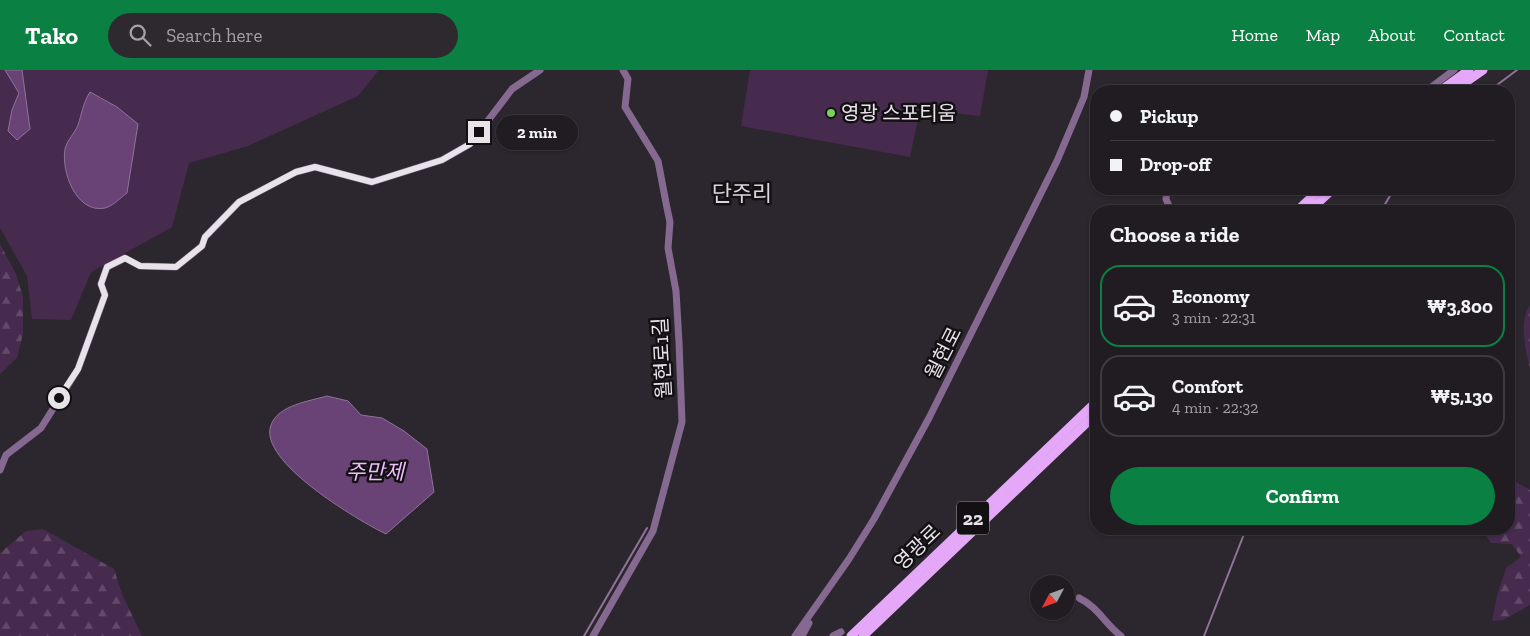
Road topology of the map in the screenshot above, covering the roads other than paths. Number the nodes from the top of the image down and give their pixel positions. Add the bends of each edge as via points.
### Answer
1 (540, 70) edge
2 (623, 70) edge
3 (1089, 70) edge
4 (1454, 70) edge
5 (1469, 70) edge
6 (1483, 70) edge
7 (1434, 85) edge
8 (1448, 85) edge
9 (1462, 85) edge
10 (1313, 195) edge
11 (1326, 195) edge
12 (1303, 205) edge
13 (1316, 205) edge
14 (1090, 408) edge
15 (1090, 420) edge
16 (0, 470) edge
17 (823, 596) junction
18 (1079, 598) dead end
19 (841, 632) dead end
20 (593, 636) edge
21 (795, 636) edge
22 (802, 636) edge
23 (833, 636) edge
24 (851, 636) edge
25 (863, 636) edge
26 (1121, 636) edge

1 - 16 street via 512,89 470,144 442,160 372,182 315,167 296,172 239,202 205,237 202,246 176,267 140,266 125,258 107,267 101,284 105,295 78,369 40,428 6,456
2 - 20 street, 월현로1길 via 628,79 626,107 658,161 668,208 668,248 676,291 682,422 653,531
3 - 17 street, 월현로 via 1084,96 1001,277 874,519
4 - 7 street
5 - 8 main road
6 - 9 main road
10 - 12 main road
11 - 13 main road
14 - 24 main road, 영광로 / 22
15 - 25 main road, 영광로 / 22
17 - 21 street, 월현로
17 - 22 street
18 - 26 street via 1101,613 1112,630
19 - 23 street

